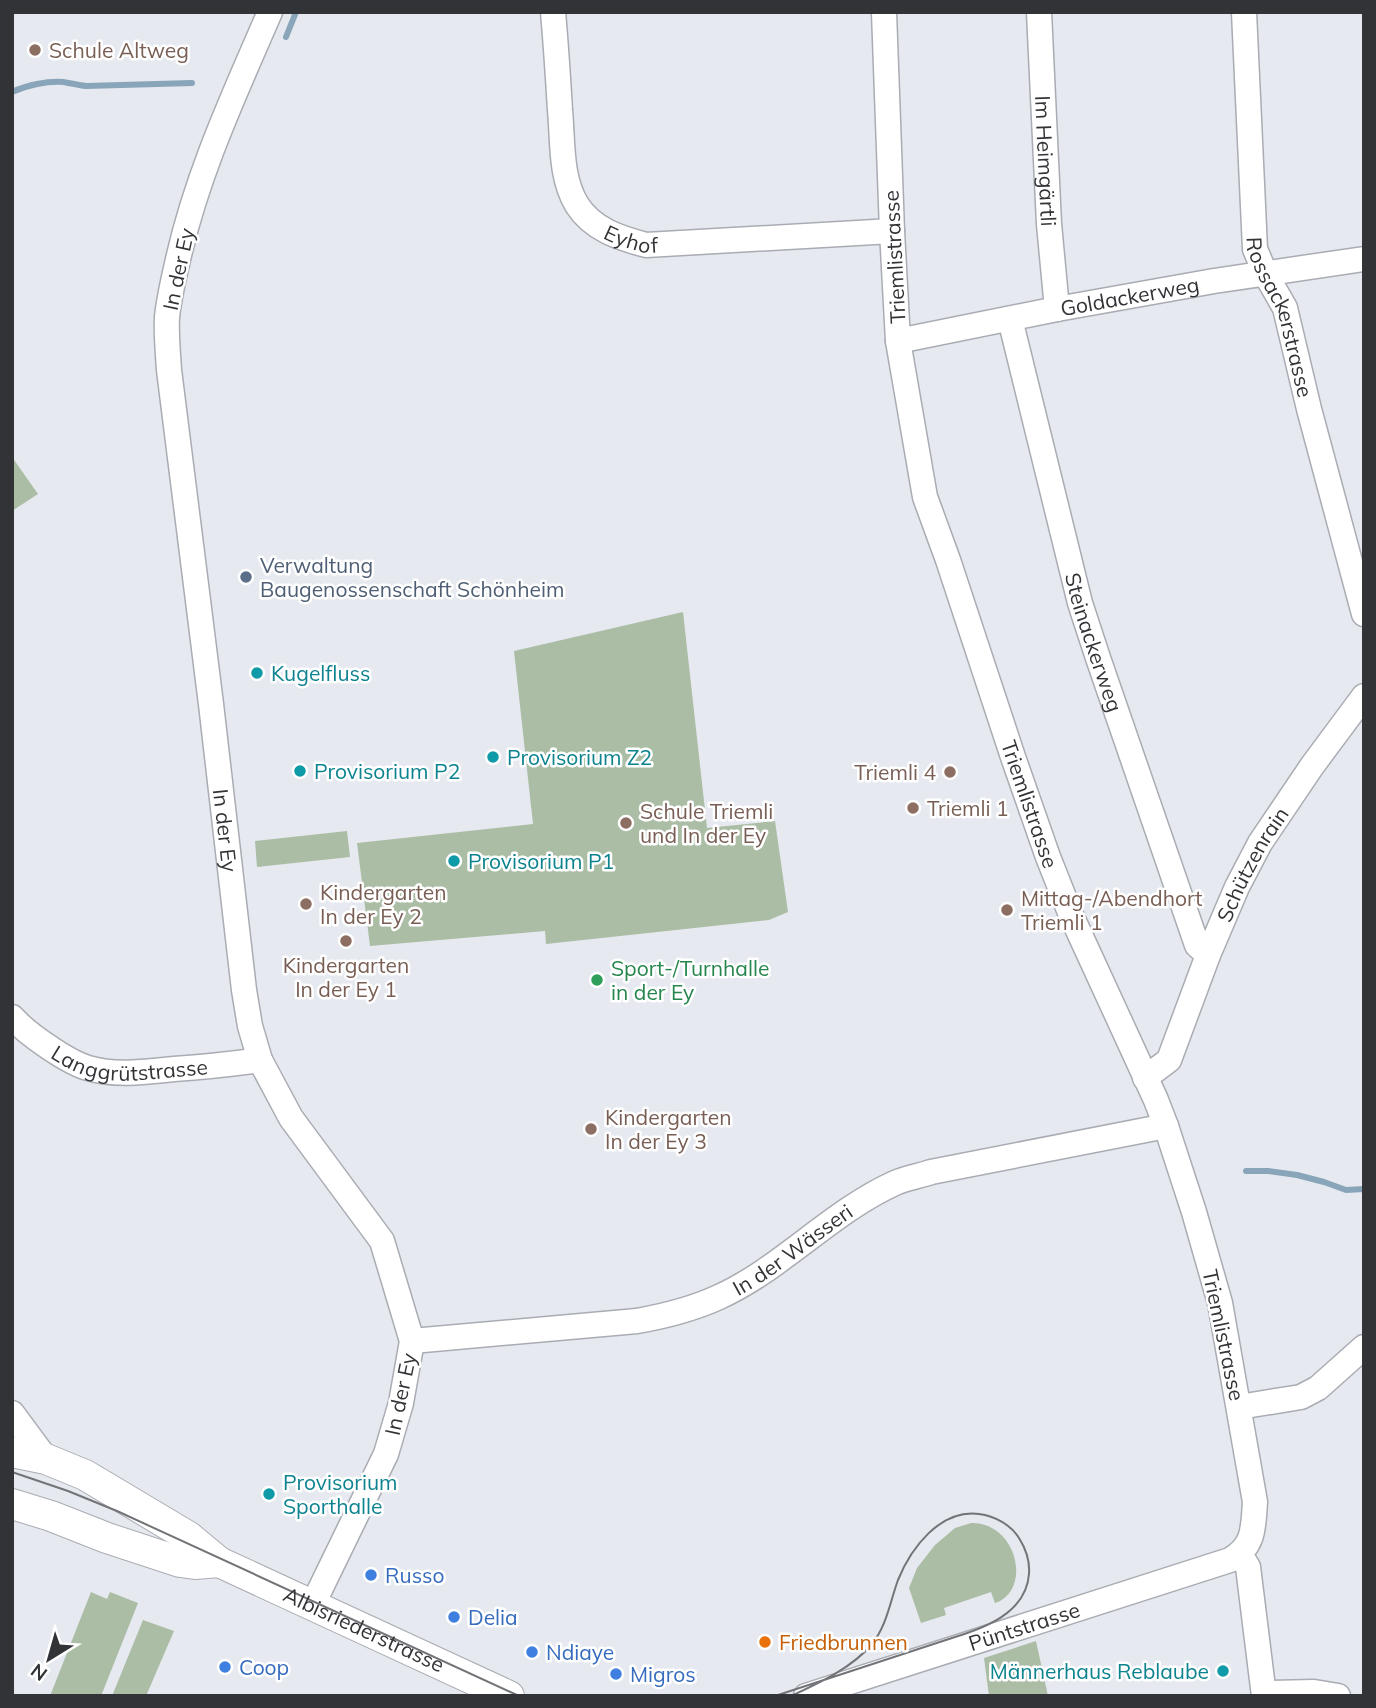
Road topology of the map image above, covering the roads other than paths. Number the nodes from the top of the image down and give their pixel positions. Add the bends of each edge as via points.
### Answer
1 (270, 12) edge
2 (553, 12) edge
3 (884, 12) edge
4 (1039, 12) edge
5 (1244, 12) edge
6 (891, 231) junction
7 (1364, 259) edge
8 (1265, 273) junction
9 (1057, 309) junction
10 (1010, 319) junction
11 (898, 341) junction
12 (1364, 614) edge
13 (1364, 696) edge
14 (1208, 955) junction
15 (12, 1017) edge
16 (260, 1060) junction
17 (1145, 1078) junction
18 (1166, 1126) junction
19 (412, 1342) junction
20 (1364, 1347) edge
21 (1239, 1407) junction
22 (12, 1413) edge
23 (12, 1452) edge
24 (46, 1459) junction
25 (12, 1504) edge
26 (1240, 1554) junction
27 (219, 1562) junction
28 (312, 1606) junction
29 (1264, 1694) edge
30 (509, 1696) edge
31 (806, 1696) edge
32 (1338, 1696) edge

1 - 16 street, In der Ey via 197,185 167,316 169,370 244,990
2 - 6 street, Eyhof via 565,178 587,217 606,232 646,245
3 - 6 street, Triemlistrasse
4 - 9 street, Im Heimgärtli
5 - 8 street, Rossackerstrasse via 1255,248
6 - 11 street, Triemlistrasse
7 - 8 street, Goldackerweg
8 - 9 street, Goldackerweg
8 - 12 street, Rossackerstrasse via 1285,308
9 - 10 street, Goldackerweg
10 - 11 street, Goldackerweg
10 - 14 street, Steinackerweg via 1080,603 1197,945
11 - 17 street, Triemlistrasse via 925,497 1048,857
13 - 14 street, Schützenrain via 1260,843
14 - 17 street, Schützenrain via 1169,1060
15 - 16 street, Langgrütstrasse via 47,1046 85,1068 142,1072
16 - 19 street, In der Ey via 291,1118 382,1241
17 - 18 street, Triemlistrasse
18 - 19 street, In der Wässeri via 895,1183 750,1280 669,1315
18 - 21 street, Triemlistrasse via 1220,1303
19 - 28 street, In der Ey via 386,1454
20 - 21 street via 1318,1388 1301,1397
21 - 26 street, Triemlistrasse via 1255,1502 1250,1542
22 - 24 street
23 - 24 main road, Albisriederstrasse
24 - 27 main road, Albisriederstrasse via 104,1485 189,1537
25 - 27 main road, Albisriederstrasse via 180,1562
26 - 29 street via 1248,1567
26 - 31 street, Püntstrasse
27 - 28 main road, Albisriederstrasse
28 - 30 main road, Albisriederstrasse
29 - 32 street

